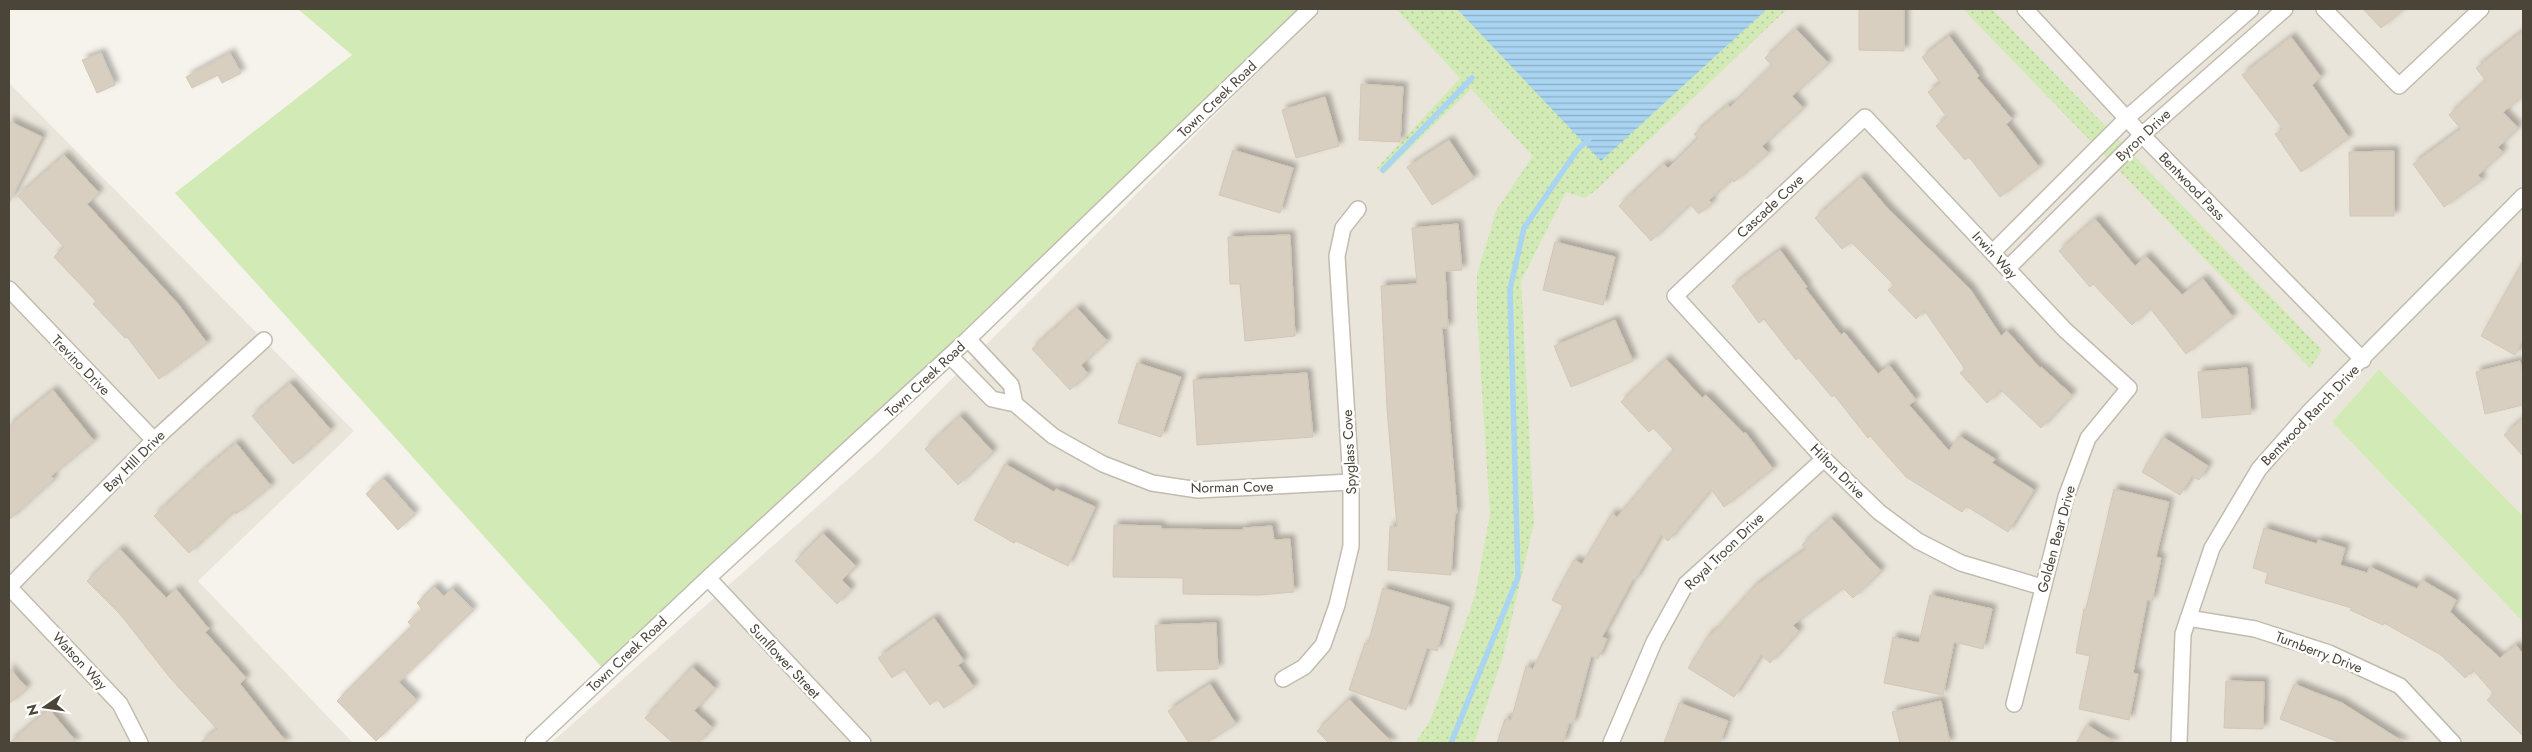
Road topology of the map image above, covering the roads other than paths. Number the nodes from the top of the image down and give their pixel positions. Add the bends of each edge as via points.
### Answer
1 (1310, 9) edge
2 (2025, 9) edge
3 (2251, 9) edge
4 (2285, 9) edge
5 (2324, 9) edge
6 (2481, 9) edge
7 (1865, 117) joint
8 (2128, 118) junction
9 (2142, 135) junction
10 (2523, 196) edge
11 (1358, 208) dead end
12 (1992, 252) junction
13 (2008, 268) junction
14 (9, 289) edge
15 (1675, 296) joint
16 (968, 339) junction
17 (264, 340) dead end
18 (950, 356) junction
19 (2363, 360) junction
20 (2129, 388) joint
21 (1016, 404) junction
22 (154, 440) junction
23 (1824, 459) junction
24 (1351, 482) junction
25 (708, 578) junction
26 (9, 587) edge
27 (2042, 587) junction
28 (2188, 618) junction
29 (1283, 680) dead end
30 (2014, 704) dead end
31 (140, 743) edge
32 (533, 743) edge
33 (863, 743) edge
34 (1611, 743) edge
35 (2179, 743) edge
36 (2453, 743) edge

1 - 16 street, Town Creek Road
2 - 8 street, Bentwood Pass
3 - 8 street, Byron Drive
4 - 9 street, Byron Drive
5 - 6 street via 2399,86
7 - 12 street, Irwin Way
7 - 15 street, Cascade Cove
8 - 9 street, Bentwood Pass
8 - 12 street, Byron Drive
9 - 13 street, Byron Drive
9 - 19 street, Bentwood Pass
10 - 19 street, Bentwood Ranch Drive
11 - 24 street, Spyglass Cove via 1343,228 1337,256
12 - 13 street, Irwin Way
13 - 20 street, Irwin Way via 2065,330
14 - 22 street, Trevino Drive
15 - 23 street, Hilton Drive
16 - 18 street, Town Creek Road
16 - 21 street, Norman Cove via 1011,385
17 - 22 street, Bay HIll Drive
18 - 21 street, Norman Cove via 992,399
18 - 25 street, Town Creek Road
19 - 28 street, Bentwood Ranch Drive via 2258,468 2212,548
20 - 27 street, Golden Bear Drive via 2088,438 2066,497
21 - 24 street, Norman Cove via 1054,436 1103,464 1152,483 1198,490
22 - 26 street, Bay HIll Drive
23 - 27 street, Hilton Drive via 1879,512 1918,541 1961,563
23 - 34 street, Royal Troon Drive via 1686,584 1654,642
24 - 29 street, Spyglass Cove via 1351,546 1337,605 1323,645 1304,667
25 - 32 street, Town Creek Road
25 - 33 street, Sunflower Street
26 - 31 street, Watson Way via 120,704
27 - 30 street, Golden Bear Drive
28 - 35 street, Bentwood Ranch Drive via 2183,634
28 - 36 street, Turnberry Drive via 2255,629 2329,653 2400,686

